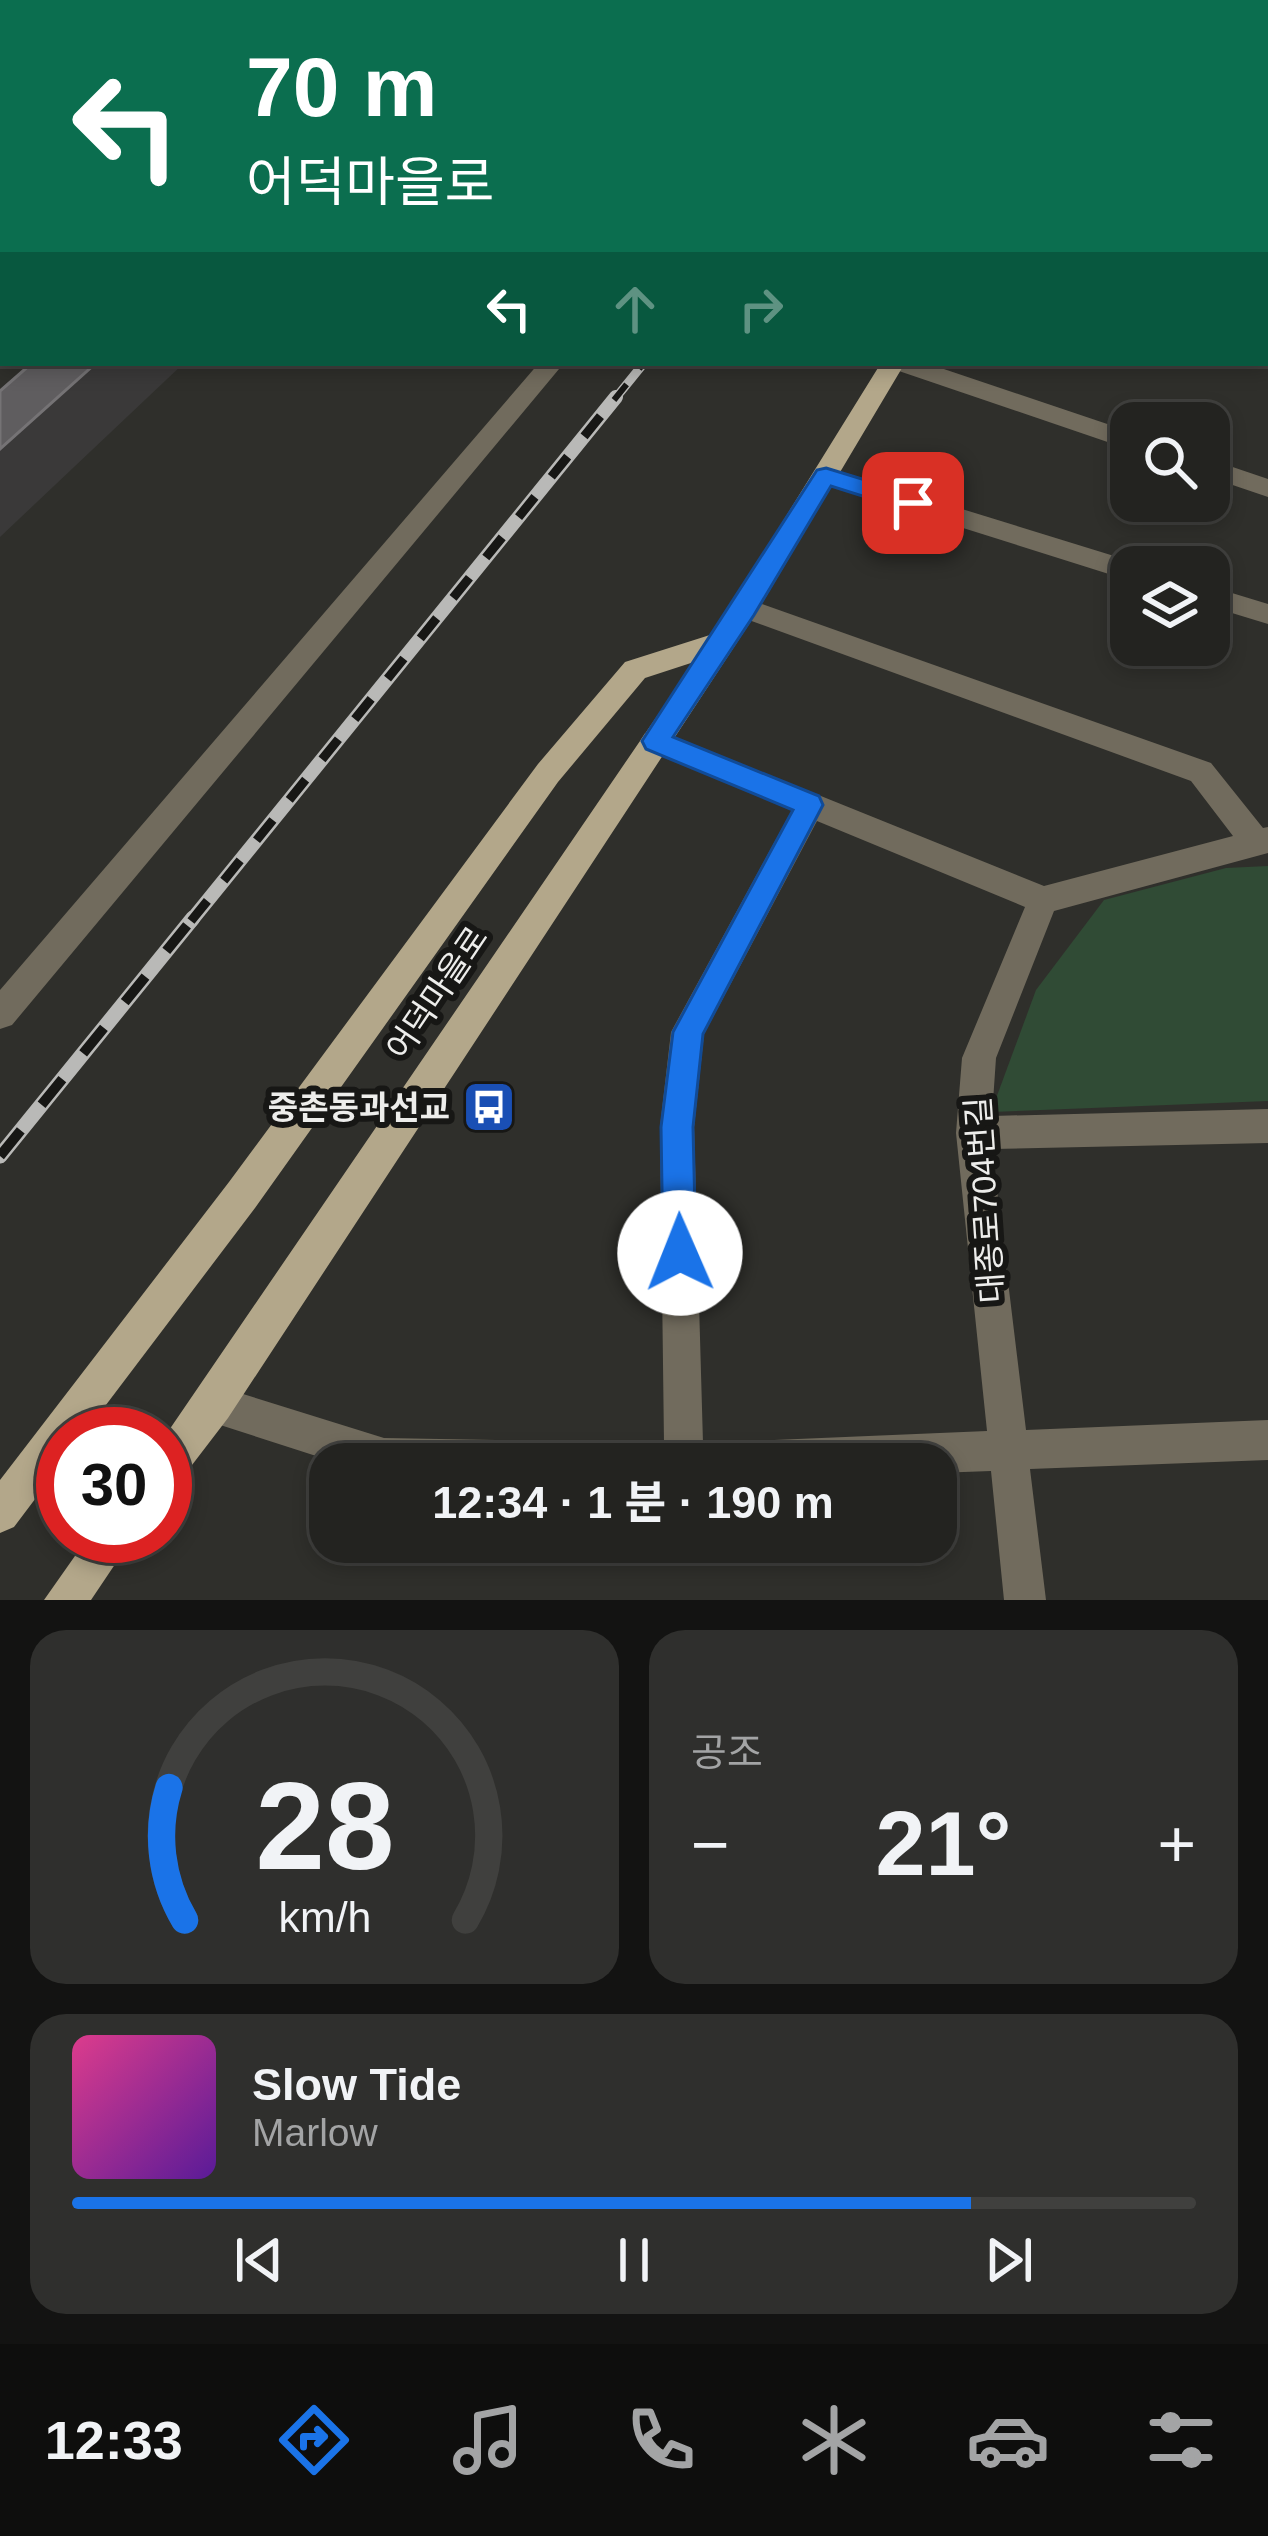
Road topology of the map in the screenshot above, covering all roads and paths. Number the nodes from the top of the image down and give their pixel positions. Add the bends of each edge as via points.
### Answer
1 (549, 366) edge
2 (895, 366) edge
3 (906, 366) edge
4 (1110, 434) edge
5 (1230, 475) edge
6 (826, 476) junction
7 (1268, 488) edge
8 (1110, 564) edge
9 (1230, 602) edge
10 (745, 608) junction
11 (1268, 614) edge
12 (722, 642) junction
13 (655, 741) junction
14 (810, 805) junction
15 (1261, 840) edge
16 (1043, 900) junction
17 (0, 1014) edge
18 (1268, 1126) edge
19 (973, 1133) junction
20 (214, 1404) junction
21 (192, 1433) edge
22 (1268, 1439) edge
23 (337, 1443) edge
24 (684, 1443) edge
25 (1006, 1453) junction
26 (957, 1455) edge
27 (0, 1513) edge
28 (93, 1563) edge
29 (65, 1600) edge
30 (1025, 1600) edge

1 - 17 street
2 - 6 main road, 어덕마을로
3 - 4 street
5 - 7 street
6 - 8 street
6 - 10 main road, 어덕마을로
9 - 11 street
10 - 12 main road, 어덕마을로
10 - 15 street via 1202,772
12 - 13 main road, 어덕마을로
12 - 27 main road via 635,670 548,773
13 - 14 street
13 - 20 main road, 어덕마을로
14 - 16 street
14 - 24 street via 688,1032 677,1127
15 - 16 street
16 - 19 street, 대종로704번길 via 979,1058
18 - 19 street
19 - 25 street, 대종로704번길
20 - 21 main road, 어덕마을로
20 - 23 street
22 - 25 street
25 - 26 street
25 - 30 street, 대종로704번길
28 - 29 main road

